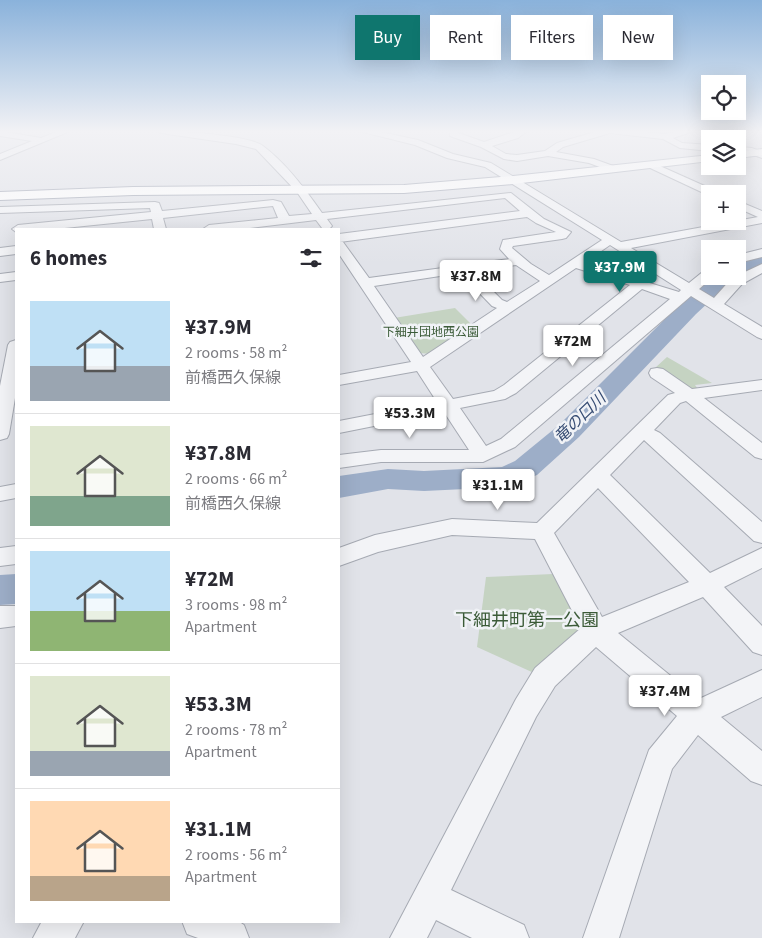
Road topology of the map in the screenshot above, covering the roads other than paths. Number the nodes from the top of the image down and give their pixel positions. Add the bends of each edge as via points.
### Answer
1 (286, 175) edge
2 (505, 175) edge
3 (561, 175) edge
4 (672, 175) edge
5 (514, 180) junction
6 (701, 188) edge
7 (301, 190) junction
8 (0, 196) edge
9 (557, 208) junction
10 (746, 208) edge
11 (0, 210) edge
12 (528, 212) junction
13 (157, 215) junction
14 (762, 215) edge
15 (319, 216) junction
16 (285, 220) junction
17 (762, 220) edge
18 (24, 228) edge
19 (160, 228) edge
20 (217, 228) edge
21 (327, 228) edge
22 (340, 238) edge
23 (615, 243) junction
24 (340, 246) edge
25 (15, 250) edge
26 (0, 252) edge
27 (762, 253) edge
28 (746, 257) edge
29 (518, 260) junction
30 (574, 264) junction
31 (762, 268) edge
32 (463, 269) junction
33 (15, 276) edge
34 (0, 278) edge
35 (550, 280) junction
36 (701, 281) edge
37 (365, 283) junction
38 (640, 284) junction
39 (687, 293) junction
40 (713, 303) junction
41 (508, 308) junction
42 (762, 334) edge
43 (11, 358) edge
44 (422, 365) junction
45 (658, 373) dead end
46 (340, 380) edge
47 (761, 386) edge
48 (689, 395) junction
49 (449, 405) junction
50 (340, 427) edge
51 (641, 431) junction
52 (0, 434) edge
53 (15, 436) edge
54 (0, 439) edge
55 (762, 453) edge
56 (483, 456) junction
57 (340, 462) edge
58 (598, 476) junction
59 (15, 491) edge
60 (0, 494) edge
61 (542, 532) junction
62 (762, 534) edge
63 (15, 555) edge
64 (762, 556) edge
65 (0, 557) edge
66 (340, 558) edge
67 (707, 585) junction
68 (15, 616) edge
69 (0, 617) edge
70 (596, 631) junction
71 (762, 644) edge
72 (762, 683) edge
73 (696, 715) junction
74 (762, 770) edge
75 (429, 898) junction
76 (64, 923) edge
77 (207, 923) edge
78 (51, 938) edge
79 (231, 938) edge
80 (408, 938) edge
81 (511, 938) edge
82 (601, 938) edge

1 - 7 street
2 - 5 street
3 - 5 main road
4 - 6 street
5 - 7 main road via 404,189
5 - 9 street
7 - 8 main road
7 - 15 street
9 - 12 street
9 - 23 street
10 - 14 street
11 - 13 street via 155,205
12 - 15 street via 507,196
12 - 22 street
12 - 29 street via 540,222 565,232 507,243 506,249
13 - 16 street via 273,203 277,204
13 - 18 street
13 - 19 street
15 - 16 street
15 - 21 street
16 - 20 street
17 - 23 street
23 - 30 street
23 - 39 street
24 - 37 street
25 - 26 street
27 - 28 street
29 - 32 street
29 - 35 street via 538,276
30 - 35 street
30 - 38 street
31 - 40 street via 737,281
32 - 37 street
32 - 41 street via 497,303
33 - 34 street
35 - 41 street
36 - 39 street
37 - 44 street
38 - 39 street via 672,294
38 - 49 street via 510,389 499,395
39 - 40 street
39 - 56 street via 508,443
40 - 42 street
41 - 44 street
43 - 52 street
44 - 46 street
44 - 49 street
45 - 48 street
47 - 48 street
48 - 51 street via 674,399
48 - 55 street
49 - 50 street
49 - 56 street
51 - 58 street
51 - 62 street via 653,437
53 - 54 street
56 - 57 street via 381,456
58 - 61 street
58 - 67 street
59 - 60 street
61 - 66 street via 452,527 375,544
61 - 70 street
63 - 65 street
64 - 67 street
67 - 70 street
67 - 71 street
68 - 69 street
70 - 73 street
70 - 75 street via 545,676
72 - 73 street
73 - 74 street
73 - 82 street via 660,761
75 - 80 street
75 - 81 street
76 - 78 street
77 - 79 street

